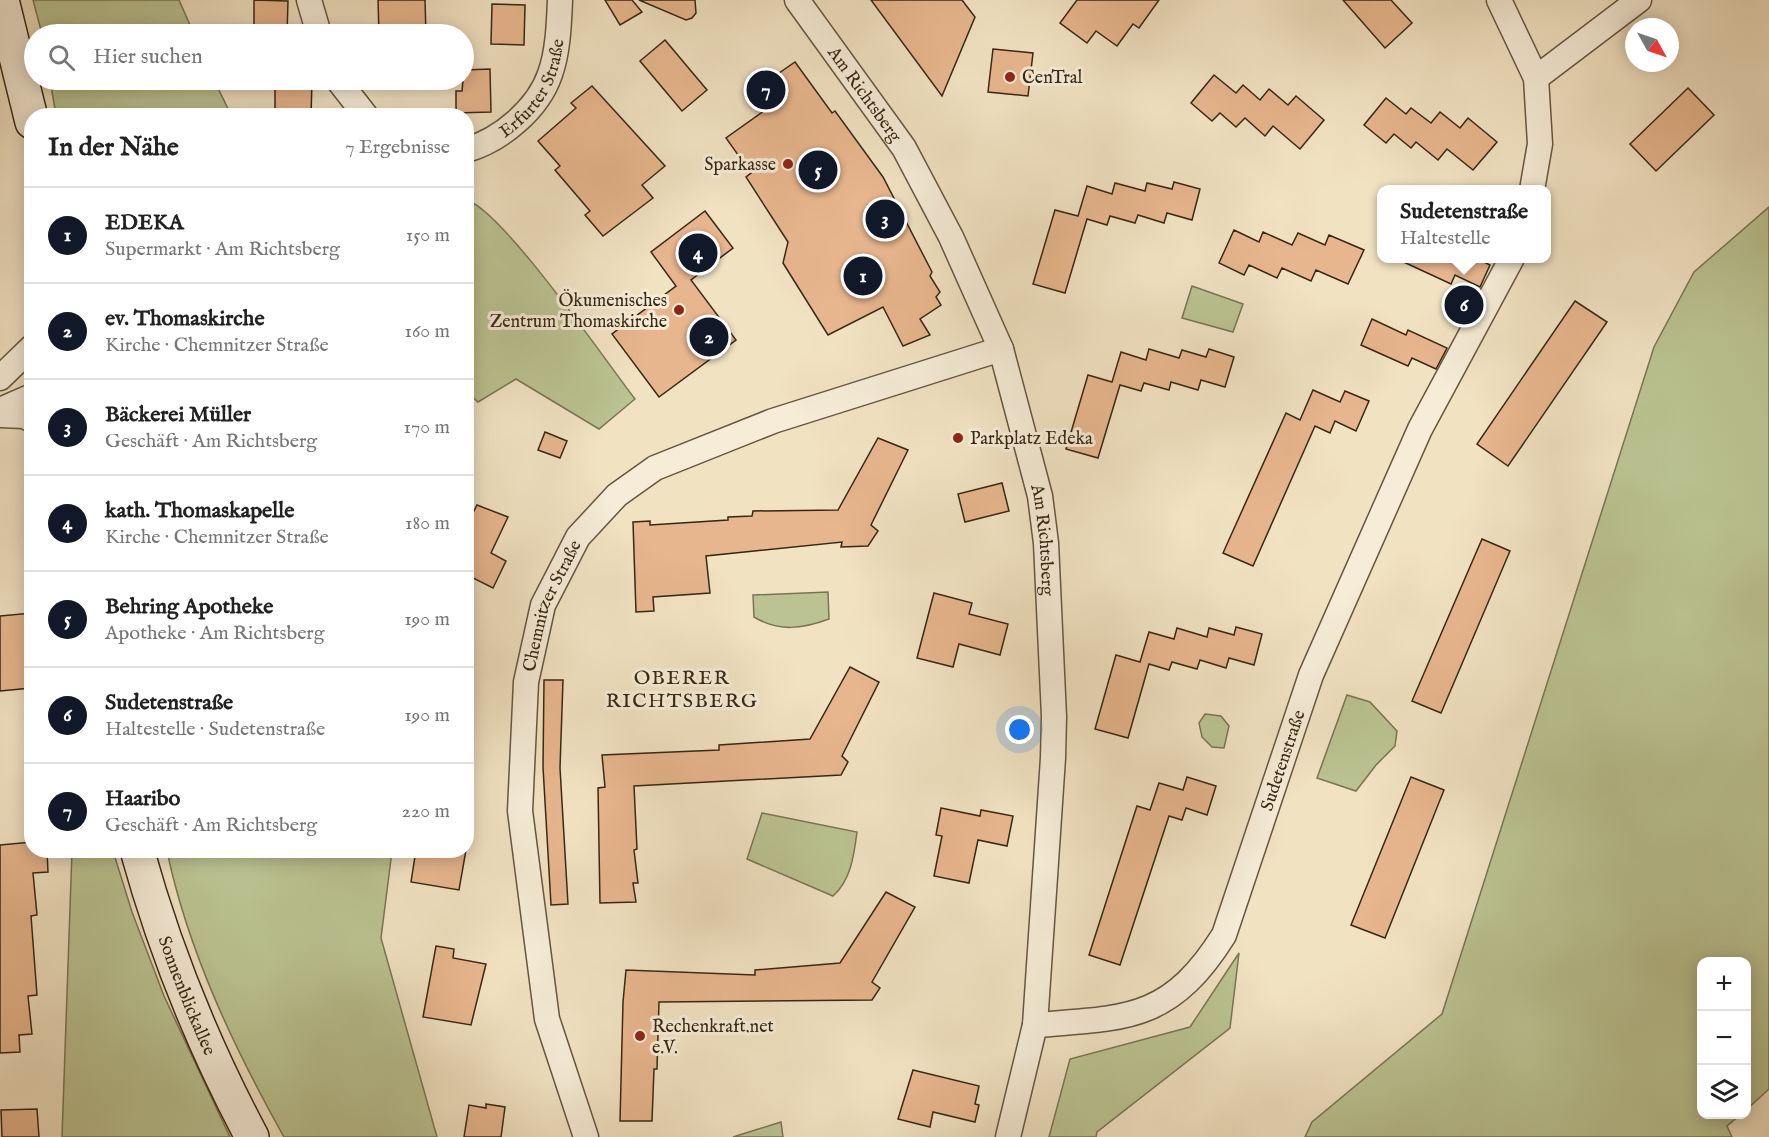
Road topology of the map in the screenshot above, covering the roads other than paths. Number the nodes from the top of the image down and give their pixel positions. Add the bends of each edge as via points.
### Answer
1 (2, 0) edge
2 (309, 0) edge
3 (560, 0) edge
4 (797, 0) edge
5 (1499, 0) edge
6 (1640, 0) edge
7 (316, 24) edge
8 (1536, 78) junction
9 (24, 89) edge
10 (24, 90) edge
11 (346, 90) edge
12 (29, 108) edge
13 (360, 108) edge
14 (474, 148) edge
15 (1533, 185) edge
16 (1509, 263) edge
17 (1001, 349) junction
18 (24, 355) edge
19 (24, 367) edge
20 (4, 376) edge
21 (24, 400) edge
22 (0, 410) edge
23 (0, 416) edge
24 (24, 416) edge
25 (139, 858) edge
26 (1035, 1025) junction
27 (252, 1137) edge
28 (586, 1137) edge
29 (1008, 1137) edge

1 - 9 main road
2 - 7 street
3 - 14 street, Erfurter Straße via 554,60 542,91 507,129
4 - 17 street, Am Richtsberg via 904,148 951,237
5 - 8 street
6 - 8 street
8 - 15 street via 1540,144
10 - 12 main road
11 - 13 street
16 - 26 street, Sudetenstraße via 1428,414 1328,633 1224,935 1185,985 1138,1012 1119,1018
17 - 26 street, Am Richtsberg via 1040,496 1047,566 1054,717
17 - 28 street, Chemnitzer Straße via 773,421 655,468 617,495 578,537 543,605 526,682 520,811 547,1019
18 - 20 street
19 - 20 street
21 - 22 street
23 - 24 street
25 - 27 main road, Sonnenblickallee via 184,994
26 - 29 street, Am Richtsberg

